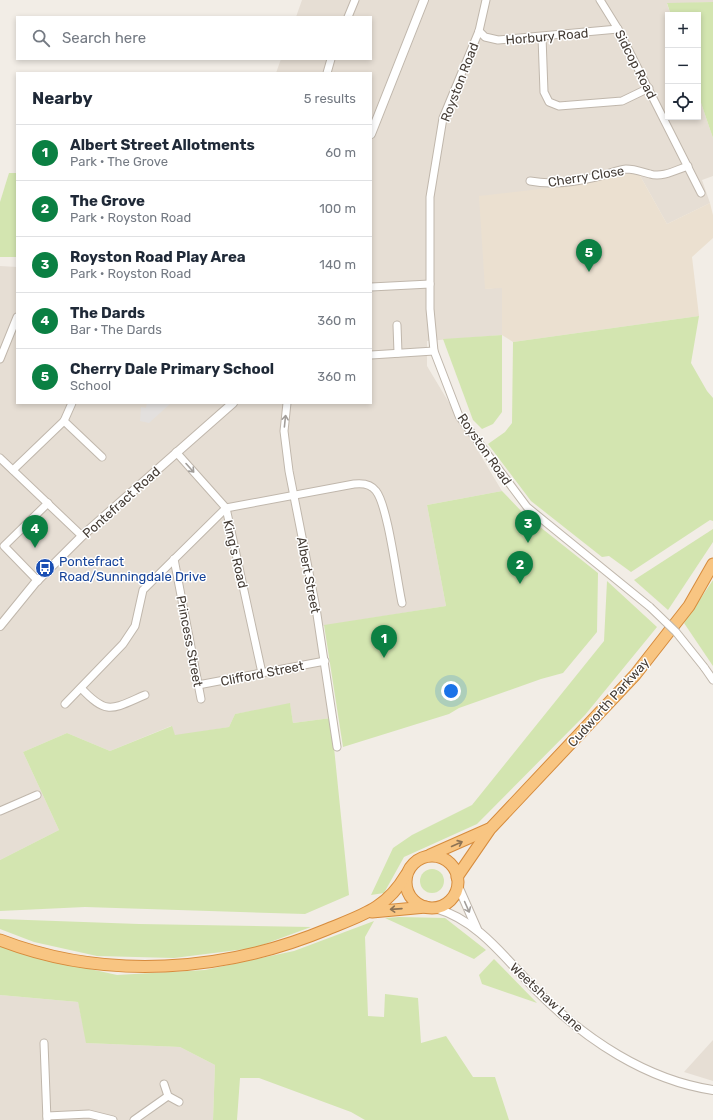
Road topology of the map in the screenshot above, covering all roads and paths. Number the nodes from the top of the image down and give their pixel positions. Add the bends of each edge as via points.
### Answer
1 (354, 0) edge
2 (424, 0) edge
3 (486, 0) edge
4 (600, 0) edge
5 (348, 16) edge
6 (618, 29) junction
7 (479, 31) junction
8 (542, 37) junction
9 (331, 60) edge
10 (327, 72) edge
11 (649, 88) junction
12 (372, 131) edge
13 (688, 166) junction
14 (530, 181) dead end
15 (701, 193) dead end
16 (430, 284) junction
17 (372, 287) edge
18 (16, 319) edge
19 (397, 325) dead end
20 (434, 351) junction
21 (398, 353) junction
22 (372, 355) edge
23 (0, 359) edge
24 (72, 404) edge
25 (232, 404) edge
26 (287, 404) edge
27 (64, 421) junction
28 (176, 452) junction
29 (102, 457) dead end
30 (0, 458) edge
31 (13, 470) junction
32 (293, 494) junction
33 (48, 503) junction
34 (226, 508) junction
35 (82, 536) junction
36 (174, 559) junction
37 (713, 564) edge
38 (38, 581) junction
39 (402, 603) dead end
40 (0, 626) edge
41 (325, 661) junction
42 (262, 673) junction
43 (713, 680) edge
44 (198, 685) junction
45 (81, 688) junction
46 (145, 695) dead end
47 (201, 699) dead end
48 (65, 704) dead end
49 (338, 747) dead end
50 (37, 795) dead end
51 (0, 811) edge
52 (490, 829) junction
53 (423, 857) junction
54 (406, 875) junction
55 (458, 881) junction
56 (430, 908) junction
57 (367, 913) junction
58 (477, 929) junction
59 (0, 940) edge
60 (44, 1043) dead end
61 (164, 1084) dead end
62 (713, 1090) edge
63 (168, 1096) junction
64 (179, 1102) dead end
65 (47, 1118) edge
66 (113, 1120) edge
67 (134, 1120) edge

1 - 5 street
2 - 12 street
3 - 7 street, Royston Road
4 - 6 street, Sidcop Road
6 - 8 street, Horbury Road
6 - 11 street, Sidcop Road
7 - 8 street, Horbury Road via 485,37 498,40
7 - 16 street, Royston Road via 443,118 430,197
8 - 11 street via 544,92 548,102 559,106 622,101
9 - 10 street
11 - 13 street, Sidcop Road
13 - 14 street, Cherry Close via 660,176 650,175 641,170 626,169 568,181 542,184
13 - 15 street, Sidcop Road
16 - 17 street
16 - 20 street, Royston Road
18 - 23 street
19 - 21 street
20 - 21 street
20 - 43 street, Royston Road, bridge via 460,416 526,507 650,607 676,632
21 - 22 street
24 - 27 street
25 - 28 street, Pontefract Road
32 -> 26 street, Albert Street via 285,439
27 - 29 street
27 - 31 street
28 -> 34 street, King's Road
28 - 35 street, Pontefract Road
30 - 31 street
31 - 33 street
32 - 34 street
32 - 39 street via 362,483 376,490 383,509
32 - 41 street, Albert Street
33 - 35 street
33 - 38 street via 4,546
34 - 36 street
34 - 42 street, King's Road
35 - 38 street, Pontefract Road
36 - 44 street, Princess Street
36 - 45 street via 144,590 135,626 123,644
37 - 52 highway, Cudworth Parkway via 689,606 635,675
38 - 40 street, Pontefract Road
41 - 42 street, Clifford Street
41 - 49 street, Albert Street
42 - 44 street, Clifford Street
44 - 47 street, Princess Street
45 - 46 street via 95,703 108,708 117,707
45 - 48 street
50 - 51 street
53 -> 52 highway, Cudworth Parkway
52 - 55 highway, Cudworth Parkway
53 - 54 highway, Cudworth Parkway via 410,867
53 - 55 highway via 441,857 454,868
54 - 56 highway via 407,892 418,904
54 - 57 highway, Cudworth Parkway via 388,900
55 - 56 highway, Cudworth Parkway via 455,894 450,900 443,906
55 -> 58 street, Weetshaw Lane
56 -> 57 highway, Cudworth Parkway
56 - 58 street, Weetshaw Lane via 445,911
57 - 59 highway, Cudworth Parkway via 302,940 265,952 199,964 138,967 99,964 44,954
58 - 62 street, Weetshaw Lane via 575,1026 617,1054 657,1074
60 - 65 street
61 - 63 street
63 - 64 street
63 - 67 street
65 - 66 street via 89,1114

